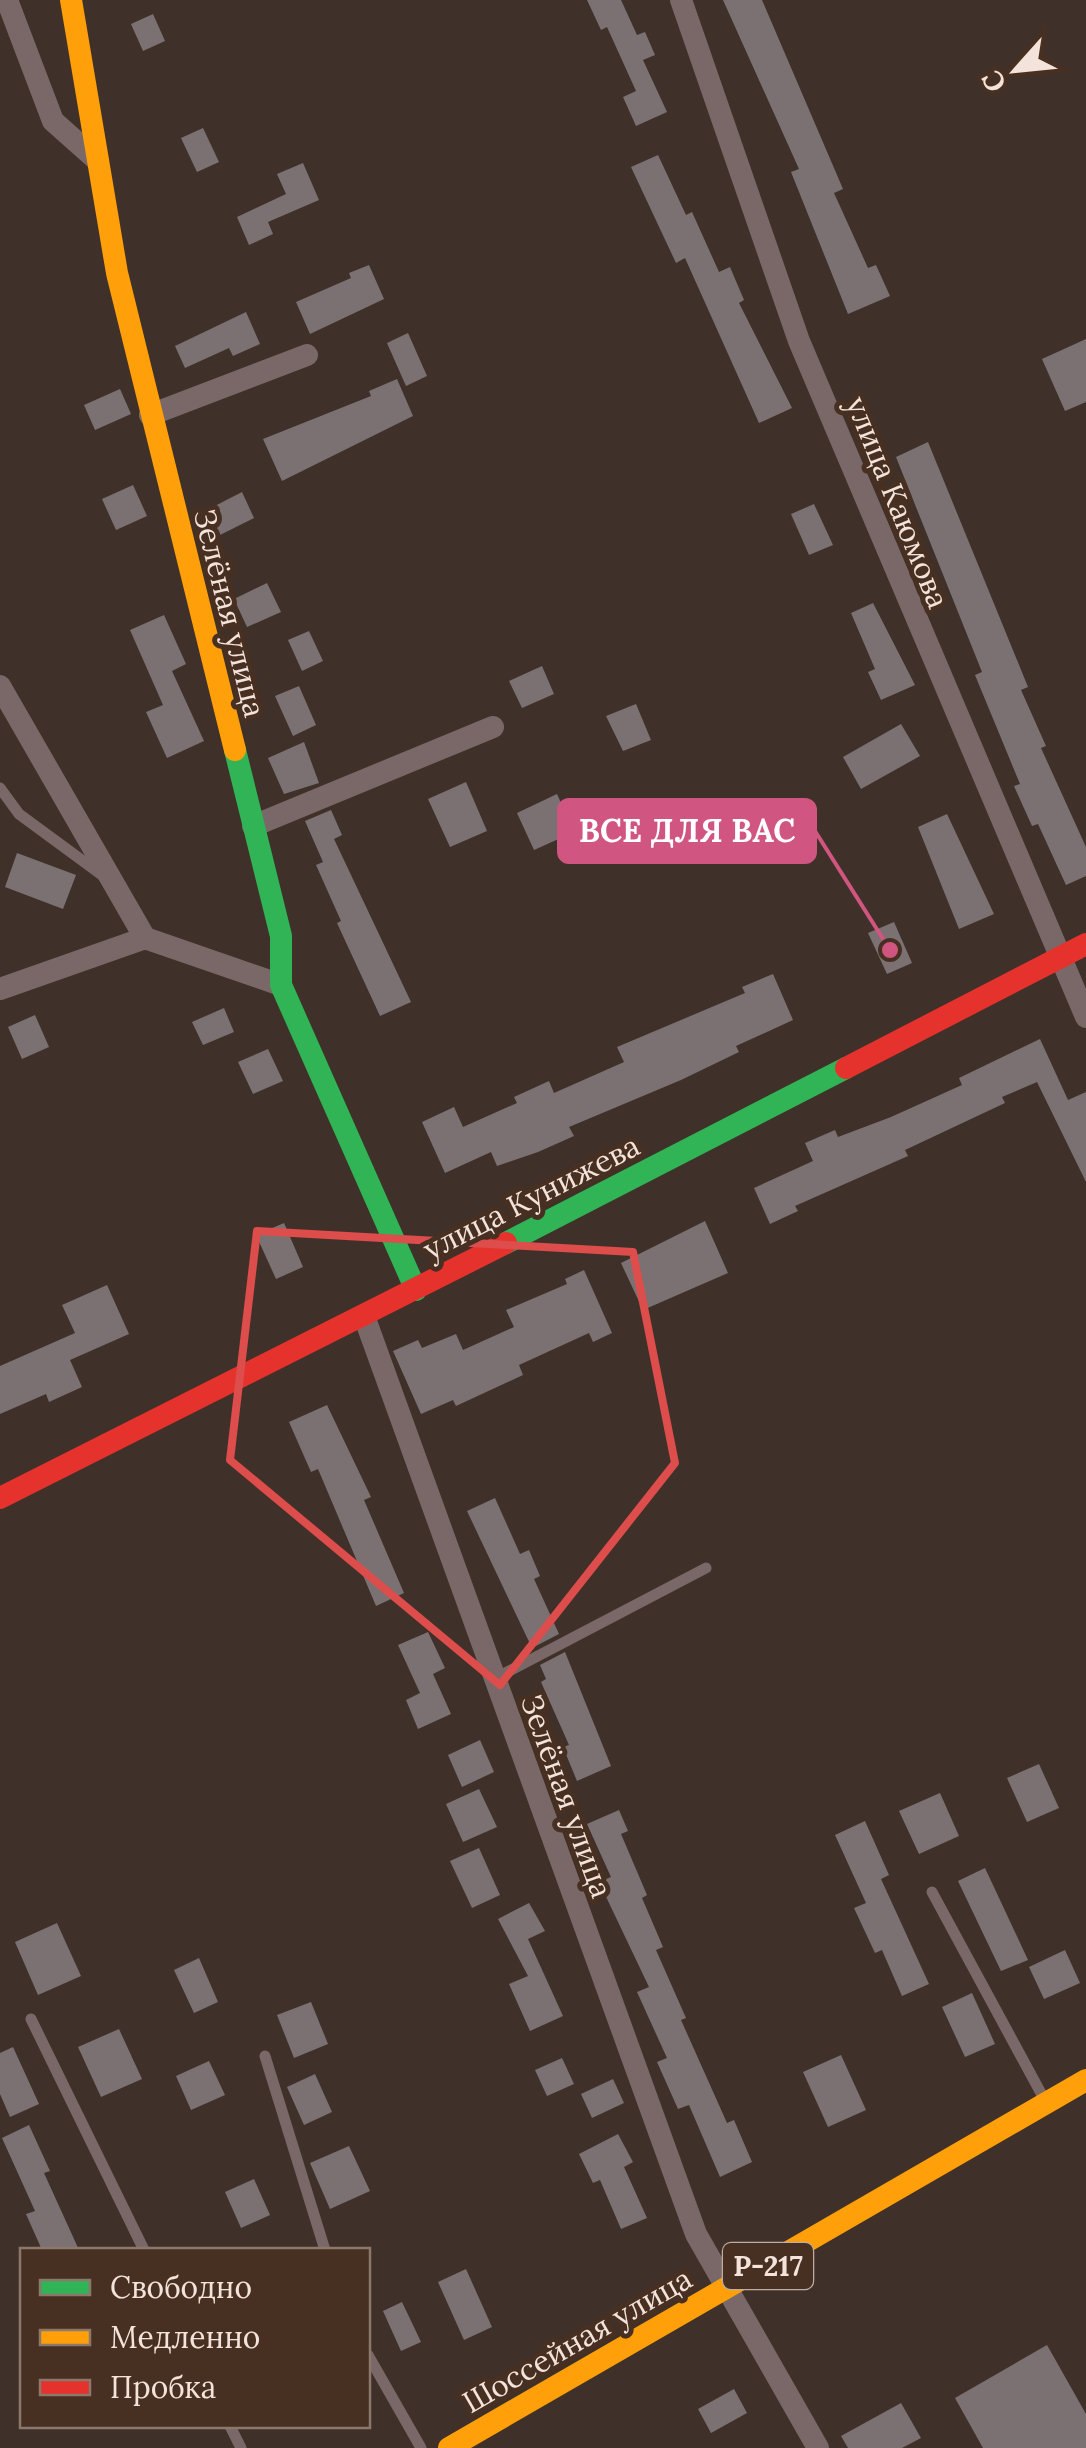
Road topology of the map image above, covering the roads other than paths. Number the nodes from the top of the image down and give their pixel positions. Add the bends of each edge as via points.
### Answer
1 (8, 0) edge
2 (71, 0) edge
3 (680, 0) edge
4 (98, 161) junction
5 (307, 355) dead end
6 (150, 415) junction
7 (0, 686) edge
8 (493, 727) dead end
9 (0, 788) edge
10 (253, 826) junction
11 (113, 884) junction
12 (145, 938) junction
13 (1086, 944) edge
14 (1058, 958) junction
15 (280, 985) junction
16 (0, 989) edge
17 (1086, 1017) edge
18 (416, 1290) junction
19 (364, 1316) junction
20 (0, 1498) edge
21 (706, 1568) dead end
22 (492, 1680) junction
23 (932, 1892) dead end
24 (31, 2018) dead end
25 (265, 2056) dead end
26 (1086, 2080) edge
27 (1046, 2103) junction
28 (143, 2248) edge
29 (324, 2248) edge
30 (729, 2288) junction
31 (370, 2359) edge
32 (421, 2448) edge
33 (449, 2448) edge
34 (818, 2448) edge

1 - 4 street via 53,121
2 - 4 main road, Зелёная улица
3 - 14 street, улица Каюмова via 799,341
4 - 6 main road, Зелёная улица
5 - 6 street
6 - 10 main road, Зелёная улица
7 - 11 street
8 - 10 street
9 - 11 lane via 19,814
10 - 15 main road, Зелёная улица via 281,936
11 - 12 street
12 - 15 street
12 - 16 street
13 - 14 main road, улица Кунижева
14 - 17 street, улица Каюмова
14 - 18 main road, улица Кунижева
15 - 18 main road, Зелёная улица
18 - 19 main road, улица Кунижева
19 - 20 main road, улица Кунижева
19 - 22 street, Зелёная улица
21 - 22 lane
22 - 30 street, Зелёная улица via 696,2234
23 - 27 lane
24 - 28 lane
25 - 29 lane
26 - 27 main road, Шоссейная улица / Р-217
27 - 30 main road, Шоссейная улица / Р-217
30 - 33 main road, Шоссейная улица / Р-217
30 - 34 street, Зелёная улица
31 - 32 lane

